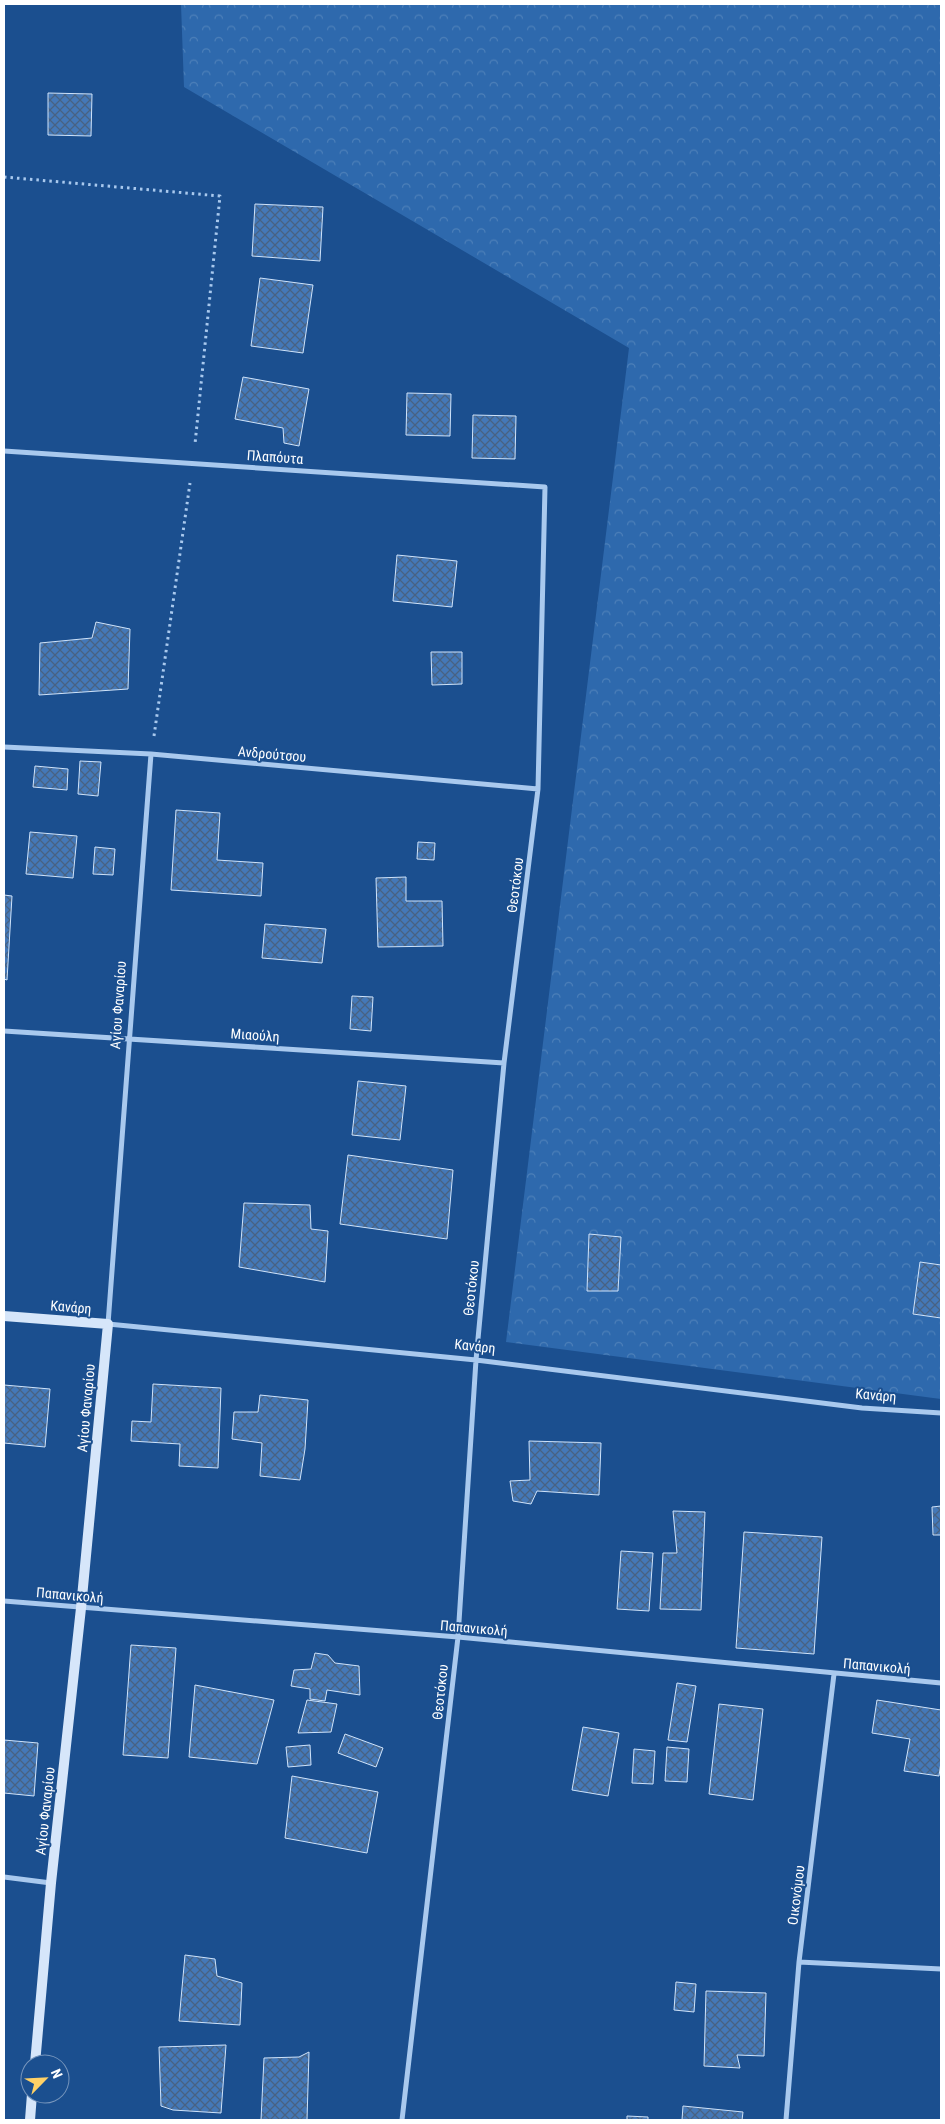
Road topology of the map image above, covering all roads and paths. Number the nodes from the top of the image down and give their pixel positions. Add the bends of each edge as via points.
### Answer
1 (4, 177) edge
2 (4, 450) edge
3 (194, 462) junction
4 (545, 487) joint
5 (4, 747) edge
6 (151, 754) junction
7 (538, 789) junction
8 (4, 1031) edge
9 (129, 1038) junction
10 (504, 1063) junction
11 (4, 1316) edge
12 (108, 1324) junction
13 (476, 1360) junction
14 (941, 1413) edge
15 (4, 1601) edge
16 (81, 1608) junction
17 (458, 1637) junction
18 (834, 1674) junction
19 (941, 1683) edge
20 (4, 1877) edge
21 (51, 1883) junction
22 (799, 1962) junction
23 (941, 1969) edge
24 (36, 2054) edge
25 (31, 2104) edge
26 (30, 2120) edge
27 (402, 2120) edge
28 (786, 2120) edge

1 - 3 path via 220,196
2 - 3 street, Πλαπόυτα
3 - 4 street, Πλαπόυτα
3 - 6 path
4 - 7 street, Θεοτόκου
5 - 6 street, Ανδρούτσου
6 - 7 street, Ανδρούτσου
6 - 9 street, Αγίου Φαναρίου
7 - 10 street, Θεοτόκου
8 - 9 street, Μιαούλη
9 - 10 street, Μιαούλη
9 - 12 street, Αγίου Φαναρίου
10 - 13 street, Θεοτόκου
11 - 12 street, Κανάρη
12 - 13 street, Κανάρη
12 - 16 street, Αγίου Φαναρίου
13 - 14 street, Κανάρη via 862,1408
13 - 17 street, Θεοτόκου
15 - 16 street, Παπανικολή
16 - 17 street, Παπανικολή
16 - 21 street, Αγίου Φαναρίου
17 - 18 street, Παπανικολή
17 - 27 street, Θεοτόκου
18 - 19 street, Παπανικολή
18 - 22 street, Οικονόμου
20 - 21 street
21 - 24 street, Αγίου Φαναρίου
22 - 23 street
22 - 28 street, Οικονόμου
25 - 26 street

